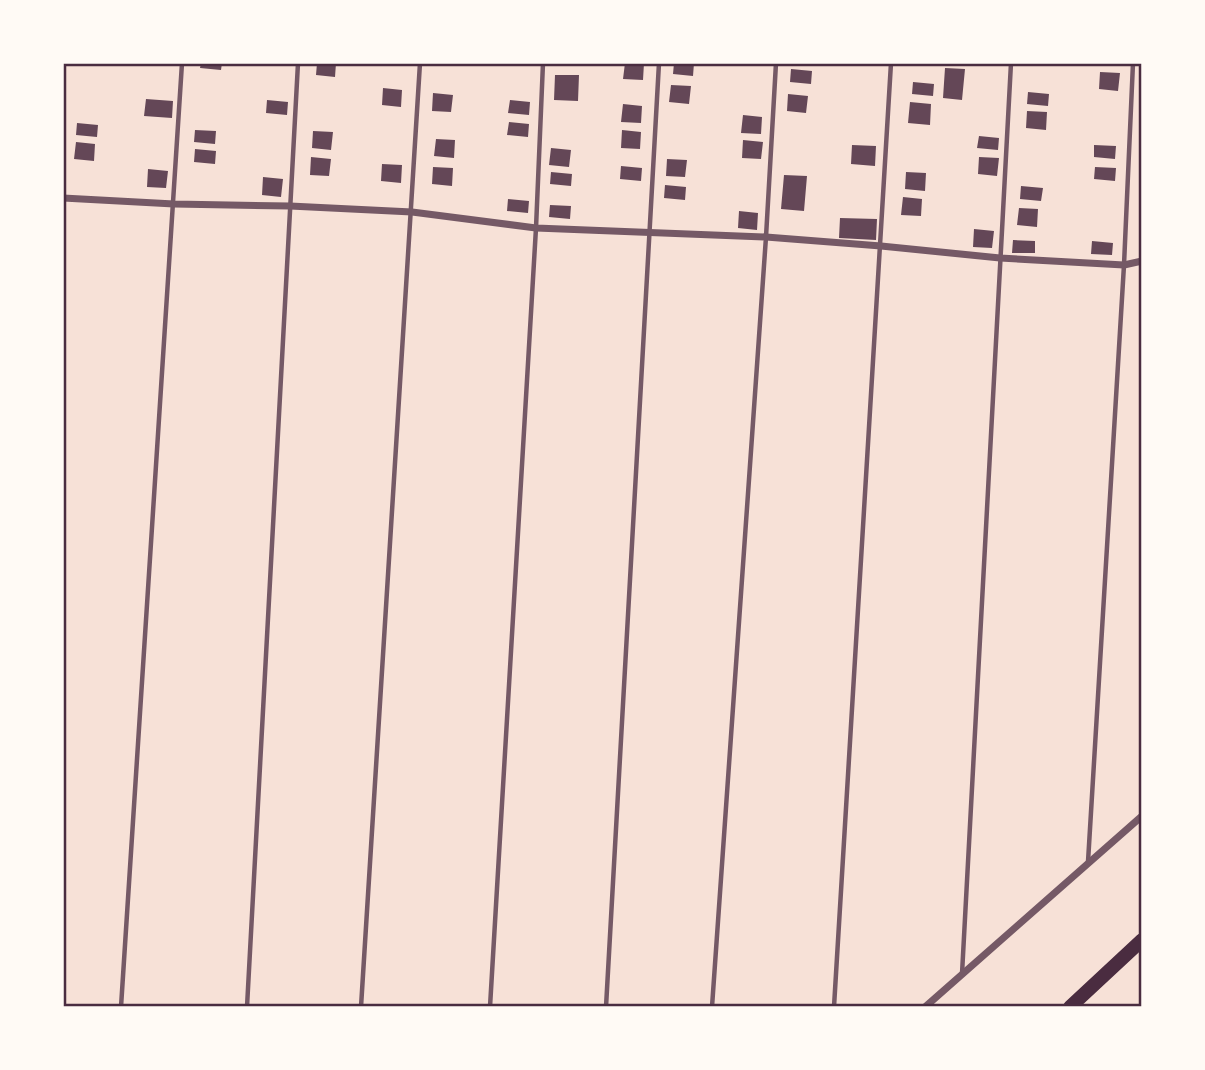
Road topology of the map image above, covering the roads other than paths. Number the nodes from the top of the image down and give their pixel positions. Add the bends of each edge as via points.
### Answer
1 (64, 63) edge
2 (182, 63) edge
3 (298, 63) edge
4 (420, 63) edge
5 (543, 63) edge
6 (659, 63) edge
7 (776, 63) edge
8 (891, 63) edge
9 (1011, 63) edge
10 (1133, 63) edge
11 (63, 72) edge
12 (63, 198) edge
13 (174, 204) junction
14 (290, 206) junction
15 (412, 212) junction
16 (536, 228) junction
17 (650, 233) junction
18 (766, 237) junction
19 (881, 246) junction
20 (1000, 258) junction
21 (1142, 261) edge
22 (1124, 265) junction
23 (1142, 816) edge
24 (1088, 863) junction
25 (1142, 940) edge
26 (962, 974) junction
27 (121, 1007) edge
28 (247, 1007) edge
29 (361, 1007) edge
30 (491, 1007) edge
31 (606, 1007) edge
32 (712, 1007) edge
33 (834, 1007) edge
34 (925, 1007) edge
35 (1070, 1007) edge

1 - 11 lane
2 - 13 lane
3 - 14 lane
4 - 15 lane
5 - 16 lane
6 - 17 lane
7 - 18 lane
8 - 19 lane
9 - 20 lane
10 - 22 lane
12 - 13 street
13 - 14 street
13 - 27 lane
14 - 15 street
14 - 28 lane
15 - 16 street
15 - 29 lane
16 - 17 street
16 - 30 lane
17 - 18 street
17 - 31 lane
18 - 19 street
18 - 32 lane
19 - 20 street
19 - 33 lane
20 - 22 street
20 - 26 lane
21 - 22 street
22 - 24 lane
23 - 24 street
24 - 26 street
25 - 35 main road
26 - 34 street

